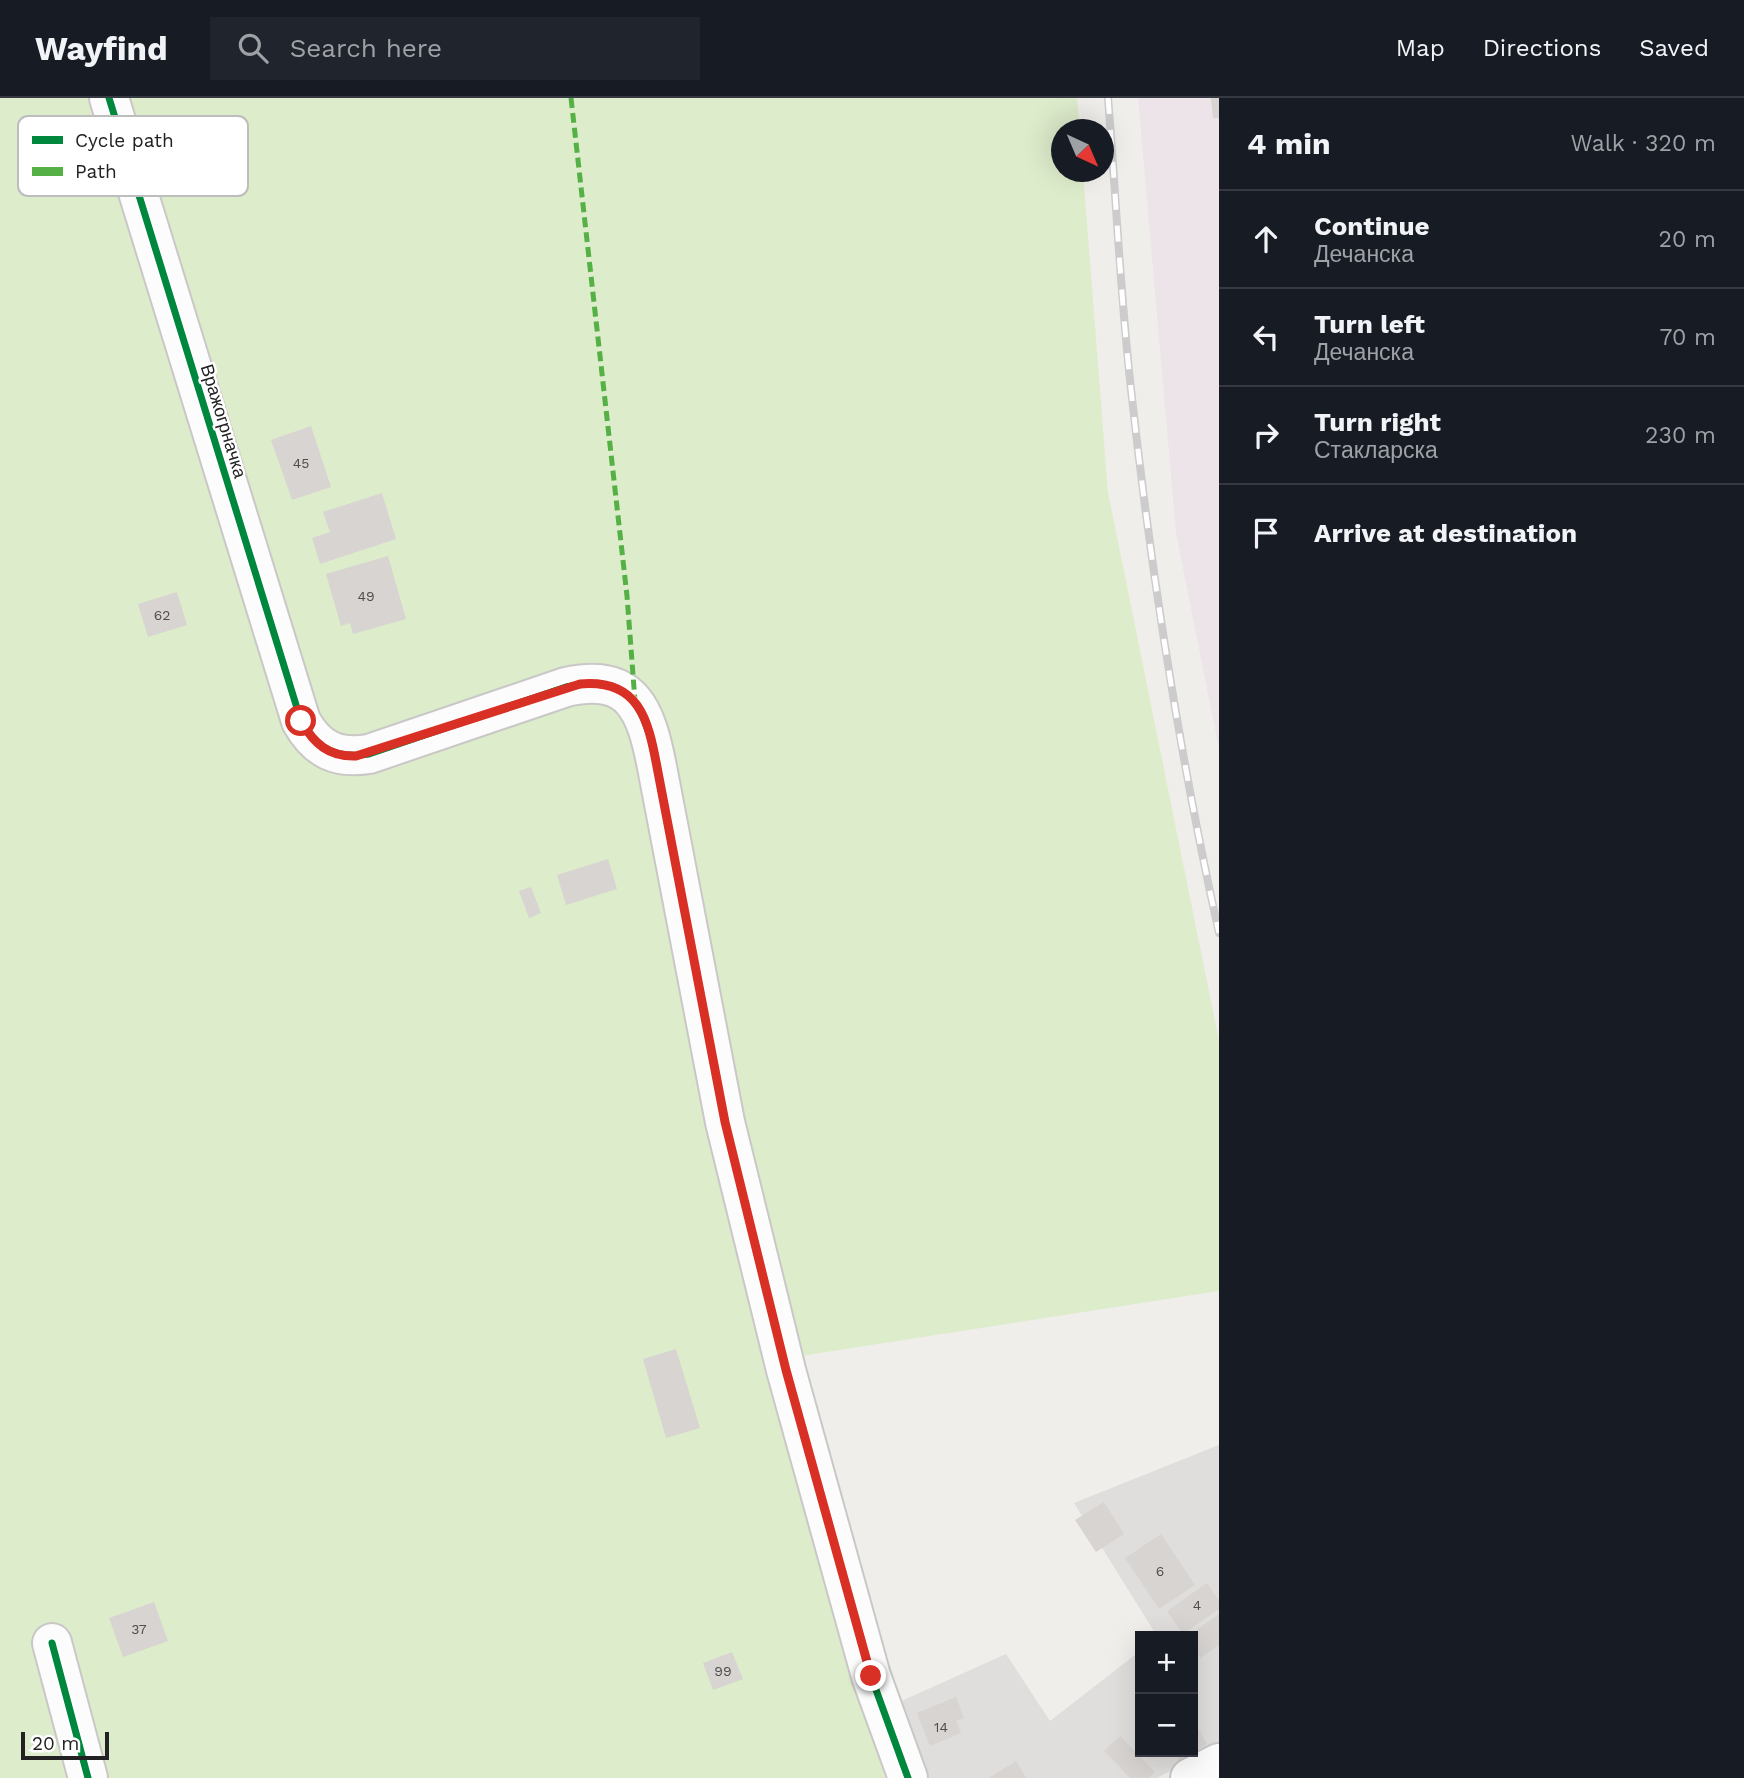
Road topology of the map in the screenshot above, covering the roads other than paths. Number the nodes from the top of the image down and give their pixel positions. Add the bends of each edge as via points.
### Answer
1 (109, 98) edge
2 (115, 116) edge
3 (139, 196) edge
4 (52, 1643) dead end
5 (1219, 1763) edge
6 (88, 1778) edge
7 (908, 1778) edge
8 (1191, 1778) edge

1 - 2 street, Вражогрначка
3 - 7 street, Вражогрначка via 301,721 320,747 343,756 369,754 580,684 607,684 635,701 651,737 725,1122 786,1370 871,1676
4 - 6 street
5 - 8 street

